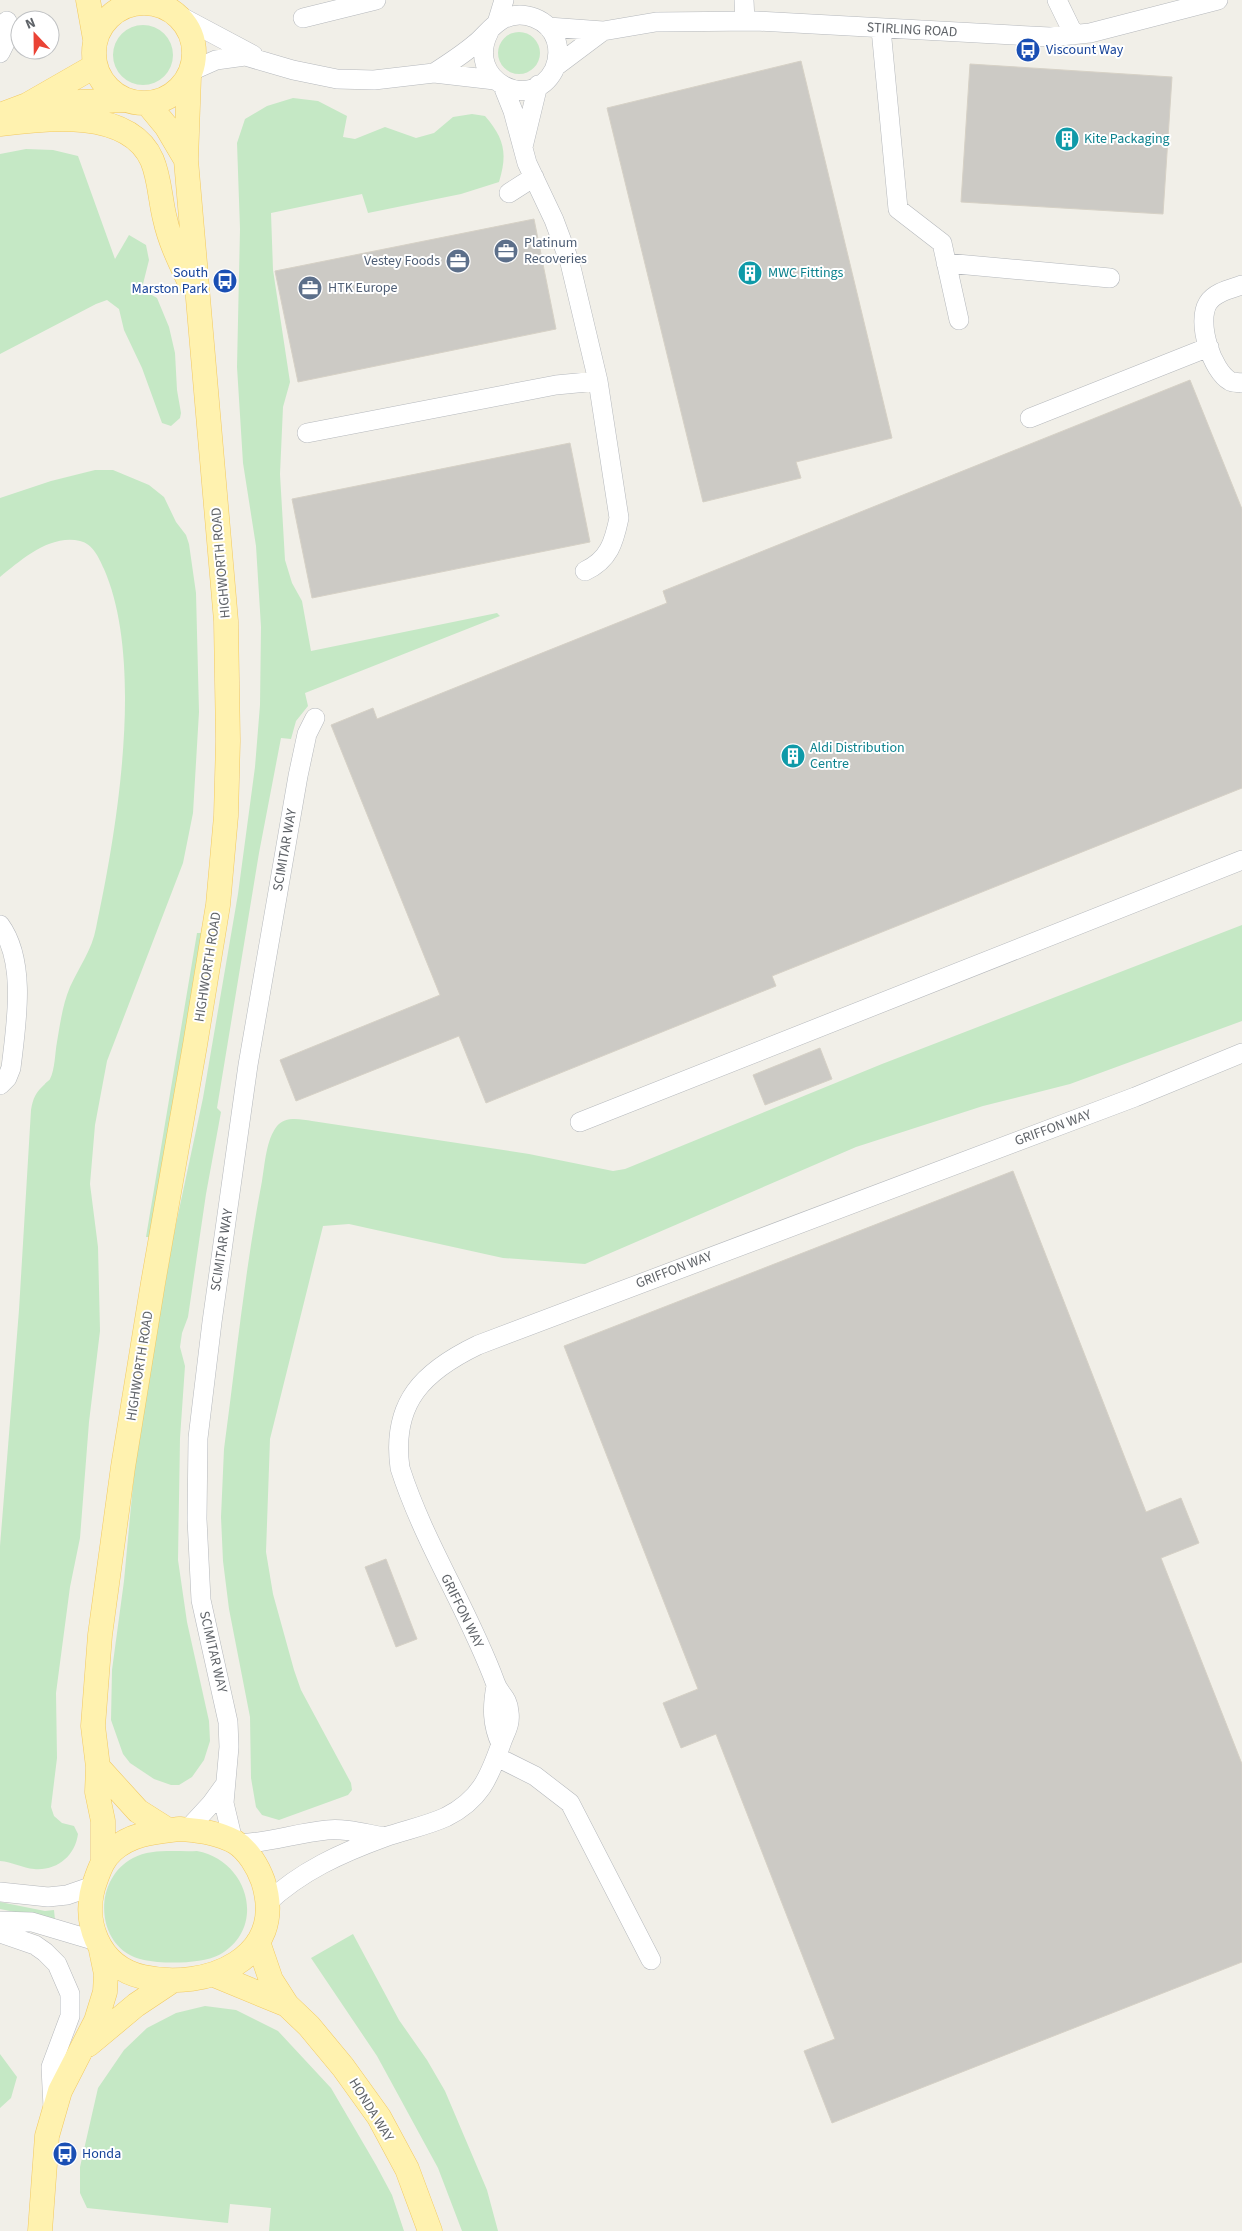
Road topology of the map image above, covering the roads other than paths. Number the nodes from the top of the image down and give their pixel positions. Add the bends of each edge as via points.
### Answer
1 (88, 0) edge
2 (376, 0) edge
3 (504, 0) edge
4 (526, 0) edge
5 (744, 0) edge
6 (1057, 0) edge
7 (1218, 0) edge
8 (124, 3) edge
9 (166, 7) edge
10 (303, 18) dead end
11 (7, 21) dead end
12 (745, 21) junction
13 (546, 25) junction
14 (493, 28) junction
15 (881, 29) junction
16 (603, 31) junction
17 (1074, 36) junction
18 (95, 39) junction
19 (0, 53) edge
20 (261, 59) junction
21 (95, 66) junction
22 (555, 67) junction
23 (434, 72) junction
24 (190, 73) junction
25 (499, 83) junction
26 (538, 85) junction
27 (135, 101) junction
28 (27, 105) junction
29 (0, 114) edge
30 (0, 124) edge
31 (523, 148) junction
32 (186, 160) junction
33 (534, 177) junction
34 (509, 193) dead end
35 (946, 263) junction
36 (1110, 278) dead end
37 (1242, 285) edge
38 (196, 295) junction
39 (959, 320) dead end
40 (1209, 347) junction
41 (598, 381) junction
42 (1242, 383) edge
43 (1030, 418) dead end
44 (307, 433) dead end
45 (585, 571) dead end
46 (315, 718) dead end
47 (1242, 860) edge
48 (0, 925) edge
49 (1242, 1053) edge
50 (0, 1085) edge
51 (580, 1122) dead end
52 (499, 1750) junction
53 (98, 1767) junction
54 (224, 1786) junction
55 (177, 1830) junction
56 (385, 1837) junction
57 (235, 1842) junction
58 (103, 1861) junction
59 (93, 1886) junction
60 (0, 1892) edge
61 (267, 1903) junction
62 (0, 1921) edge
63 (0, 1933) edge
64 (258, 1942) junction
65 (99, 1946) junction
66 (651, 1960) dead end
67 (214, 1975) junction
68 (172, 1981) junction
69 (287, 2005) junction
70 (77, 2056) junction
71 (53, 2113) junction
72 (40, 2231) edge
73 (430, 2231) edge

1 - 18 main road
2 - 10 street
3 - 14 street
4 - 13 street
5 - 12 street
6 - 17 street
7 - 17 street, STIRLING ROAD
8 - 9 main road via 151,3
8 - 18 main road via 101,26
9 - 20 street, STIRLING ROAD
9 - 24 main road via 185,24 191,35 194,48
11 - 19 street via 6,41
12 - 15 street, STIRLING ROAD
12 - 16 street, STIRLING ROAD via 656,22
13 - 14 street, STIRLING ROAD via 520,15 508,17
13 - 16 street, STIRLING ROAD
13 - 22 street via 558,47
14 - 23 street, STIRLING ROAD via 461,55
14 - 25 street via 484,42 483,56 487,70
15 - 17 street, STIRLING ROAD
15 - 35 street via 898,209 942,243
16 - 22 street, STIRLING ROAD
18 - 21 main road
20 - 23 street, STIRLING ROAD via 337,80 374,80
20 - 24 street, STIRLING ROAD via 233,56 216,60
21 - 27 main road via 111,92
21 - 28 main road
22 - 26 street, STIRLING ROAD
23 - 25 street, STIRLING ROAD
24 - 27 main road via 168,98
24 - 32 main road, HIGHWORTH ROAD
25 - 26 street, STIRLING ROAD via 521,90
25 - 31 street via 513,111
26 - 31 street
27 - 28 main road
27 - 32 main road, HIGHWORTH ROAD via 166,126
28 - 29 main road
30 - 38 main road via 31,120 93,121 112,125 137,139 151,159 172,245
31 - 33 street
32 - 38 main road, HIGHWORTH ROAD
33 - 34 street
33 - 41 street via 570,263
35 - 36 street
35 - 39 street
37 - 40 street via 1218,294 1208,303 1203,330
38 - 53 main road, HIGHWORTH ROAD via 226,621 226,816 213,941 153,1283 109,1564 94,1690 93,1726
40 - 42 street via 1220,372 1231,382
40 - 43 street
41 - 44 street via 556,385
41 - 45 street via 618,518 615,540 607,555
46 - 54 street, SCIMITAR WAY via 307,734 298,776 248,1065 198,1438 199,1573 204,1617 228,1722 229,1747
47 - 51 street
48 - 50 street via 13,949 17,977 11,1068
49 - 52 street, GRIFFON WAY via 1135,1097 508,1333 457,1355 432,1372 419,1385 407,1406 399,1441 400,1468 428,1538 496,1686 494,1730
52 - 56 street via 480,1791 460,1809 424,1826
52 - 66 street via 570,1803
53 - 55 main road via 138,1811
53 - 58 main road, HIGHWORTH ROAD
54 - 55 street, SCIMITAR WAY via 211,1804
54 - 57 street, SCIMITAR WAY via 225,1811
55 - 57 main road via 205,1831
55 - 58 main road via 138,1835 113,1850
56 - 57 street via 326,1830 271,1841
56 - 61 street via 309,1870
57 - 61 main road via 244,1849 261,1875
58 - 59 main road
59 - 60 street via 67,1895 48,1897
59 - 65 main road via 90,1913
61 - 64 main road via 264,1928
62 - 65 street via 32,1922
63 - 71 street via 35,1945 45,1952 57,1964 70,1994 70,2016 51,2067
64 - 67 main road via 230,1969
64 - 69 main road, HONDA WAY via 271,1980
65 - 68 main road via 114,1964 126,1972
65 - 70 main road via 106,1974 105,1992 96,2021
67 - 68 main road
67 - 69 main road, HONDA WAY
68 - 70 main road via 136,2005
69 - 73 main road, HONDA WAY via 343,2067 379,2117 406,2169
70 - 71 main road
71 - 72 main road via 47,2136

